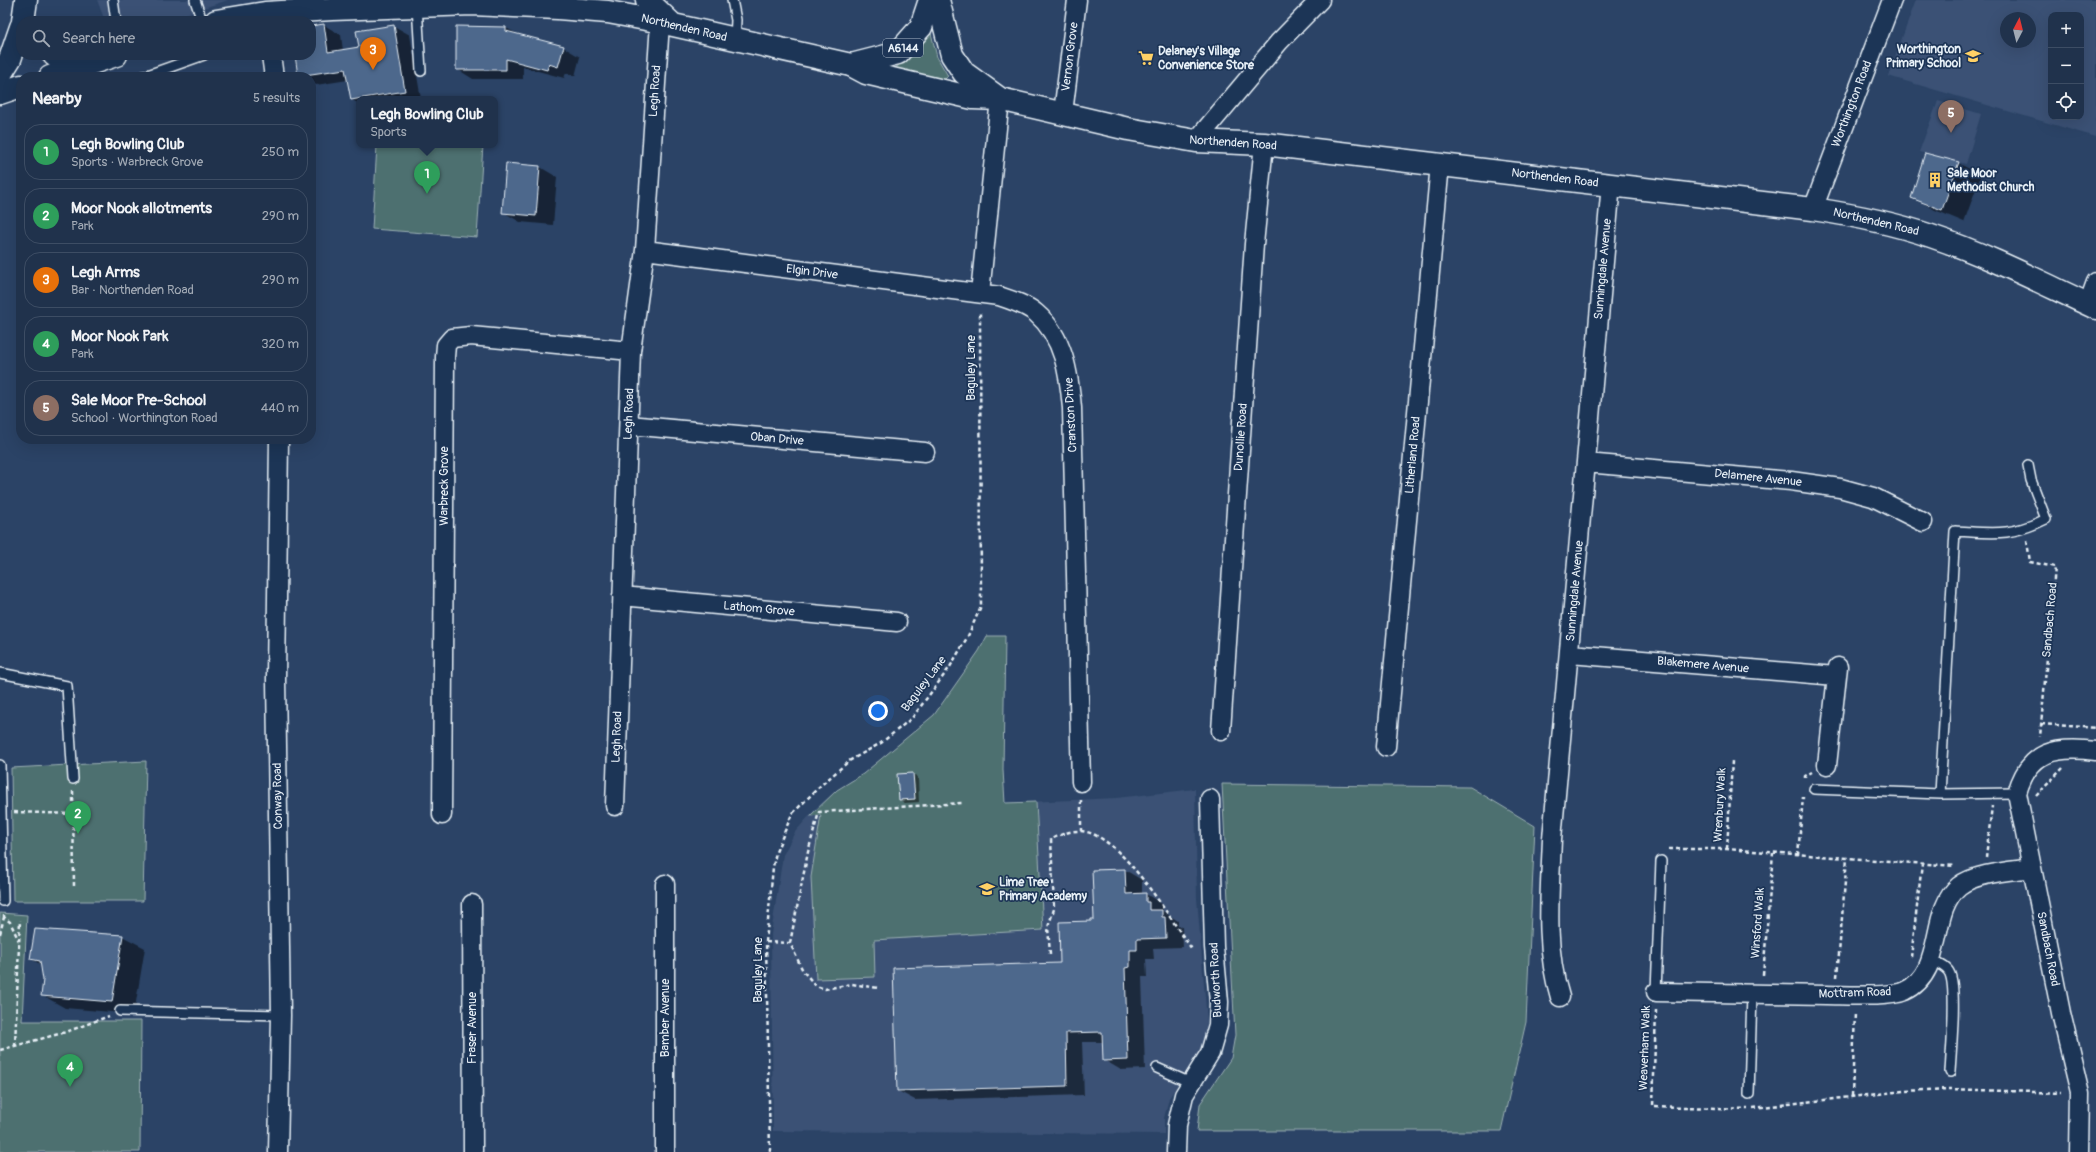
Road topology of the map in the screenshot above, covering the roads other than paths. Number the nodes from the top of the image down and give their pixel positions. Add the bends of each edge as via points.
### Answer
1 (113, 0) edge
2 (195, 0) edge
3 (647, 0) edge
4 (732, 0) edge
5 (930, 0) edge
6 (938, 0) edge
7 (1077, 0) edge
8 (1320, 0) edge
9 (1892, 0) edge
10 (417, 6) junction
11 (115, 16) edge
12 (200, 16) edge
13 (280, 16) edge
14 (666, 23) junction
15 (735, 40) junction
16 (16, 41) edge
17 (104, 60) edge
18 (190, 60) edge
19 (272, 60) edge
20 (851, 65) junction
21 (421, 71) dead end
22 (76, 72) edge
23 (156, 72) edge
24 (273, 72) edge
25 (0, 76) edge
26 (16, 88) edge
27 (0, 93) edge
28 (1000, 99) junction
29 (1063, 113) junction
30 (1196, 141) junction
31 (1264, 144) junction
32 (1440, 164) junction
33 (1611, 184) junction
34 (1813, 209) junction
35 (645, 250) junction
36 (2096, 282) edge
37 (980, 293) junction
38 (2092, 306) edge
39 (631, 351) junction
40 (630, 425) junction
41 (279, 444) edge
42 (924, 452) dead end
43 (1586, 463) junction
44 (2028, 465) dead end
45 (1923, 522) dead end
46 (622, 596) junction
47 (897, 622) dead end
48 (1570, 654) junction
49 (0, 673) edge
50 (1221, 731) dead end
51 (1386, 747) dead end
52 (2089, 750) edge
53 (0, 765) edge
54 (1827, 766) road end
55 (73, 779) road end
56 (1081, 782) road end
57 (1814, 789) dead end
58 (2017, 793) junction
59 (1940, 794) junction
60 (1210, 799) dead end
61 (615, 806) dead end
62 (442, 815) dead end
63 (1661, 861) road end
64 (2032, 868) junction
65 (665, 884) dead end
66 (3, 901) road end
67 (472, 904) dead end
68 (1931, 960) junction
69 (1656, 992) joint
70 (1757, 994) junction
71 (1560, 997) dead end
72 (120, 1011) road end
73 (282, 1014) junction
74 (1157, 1068) dead end
75 (1950, 1072) dead end
76 (1191, 1083) junction
77 (1749, 1094) dead end
78 (278, 1152) edge
79 (472, 1152) edge
80 (665, 1152) edge
81 (1176, 1152) edge
82 (2079, 1152) edge

1 - 11 lane
2 - 12 lane
3 - 14 main road, A6144
4 - 15 lane via 736,20
5 - 20 main road, A6144 via 921,27 898,53
6 - 28 main road, Northenden Road via 952,55 964,73
7 - 29 street, Vernon Grove
8 - 30 street via 1279,42
9 - 34 street, Worthington Road
10 - 13 main road, Northenden Road / A6144
10 - 14 main road, Northenden Road / A6144 via 472,4 550,7 608,12
10 - 21 lane
14 - 15 main road, Northenden Road / A6144
14 - 35 street, Legh Road
15 - 20 main road, Northenden Road / A6144
16 - 25 main road via 10,59
17 - 22 main road
18 - 23 lane
19 - 24 street
20 - 28 main road, Northenden Road via 866,73 973,98
26 - 27 main road
28 - 29 main road, Northenden Road
28 - 37 street
29 - 30 main road, Northenden Road via 1128,129
30 - 31 main road, Northenden Road
31 - 32 main road, Northenden Road
31 - 50 street, Dunollie Road via 1253,252
32 - 33 main road, Northenden Road
32 - 51 street, Litherland Road
33 - 34 main road, Northenden Road
33 - 43 street, Sunningdale Avenue
34 - 38 main road, Northenden Road via 1857,216 1932,236
35 - 37 street, Elgin Drive
35 - 39 street, Legh Road
36 - 38 street
37 - 56 street, Cranston Drive via 999,296 1036,312 1063,352 1069,374
39 - 40 street, Legh Road
39 - 62 street, Warbreck Grove via 471,336 452,338 446,345
40 - 42 street, Oban Drive
40 - 46 street, Legh Road
41 - 73 street, Conway Road via 276,679
43 - 45 street, Delamere Avenue via 1791,481 1840,488 1873,497
43 - 48 street, Sunningdale Avenue
44 - 59 lane via 2046,519 2026,529 2002,533 1955,532
46 - 47 street, Lathom Grove
46 - 61 street, Legh Road
48 - 54 street, Blakemere Avenue via 1837,672
48 - 71 street, Sunningdale Avenue via 1552,838 1549,904 1554,978
49 - 55 lane via 67,686
52 - 58 street via 2058,749 2042,756 2032,762 2021,780
53 - 66 lane
57 - 59 lane
58 - 59 lane
58 - 64 street, Sandbach Road
60 - 76 street, Budworth Road via 1218,1025 1210,1053
63 - 69 lane
64 - 68 street, Mottram Road via 1979,876 1960,886 1949,900 1941,919
64 - 82 street, Sandbach Road via 2080,1093
65 - 80 street, Bamber Avenue
67 - 79 street, Fraser Avenue
68 - 70 street, Mottram Road via 1924,973 1904,991 1856,995
68 - 75 lane via 1944,966 1950,974 1953,988
69 - 70 street, Mottram Road
70 - 77 lane
72 - 73 lane
73 - 78 street, Conway Road
74 - 76 lane
76 - 81 street, Budworth Road via 1184,1095 1179,1115

